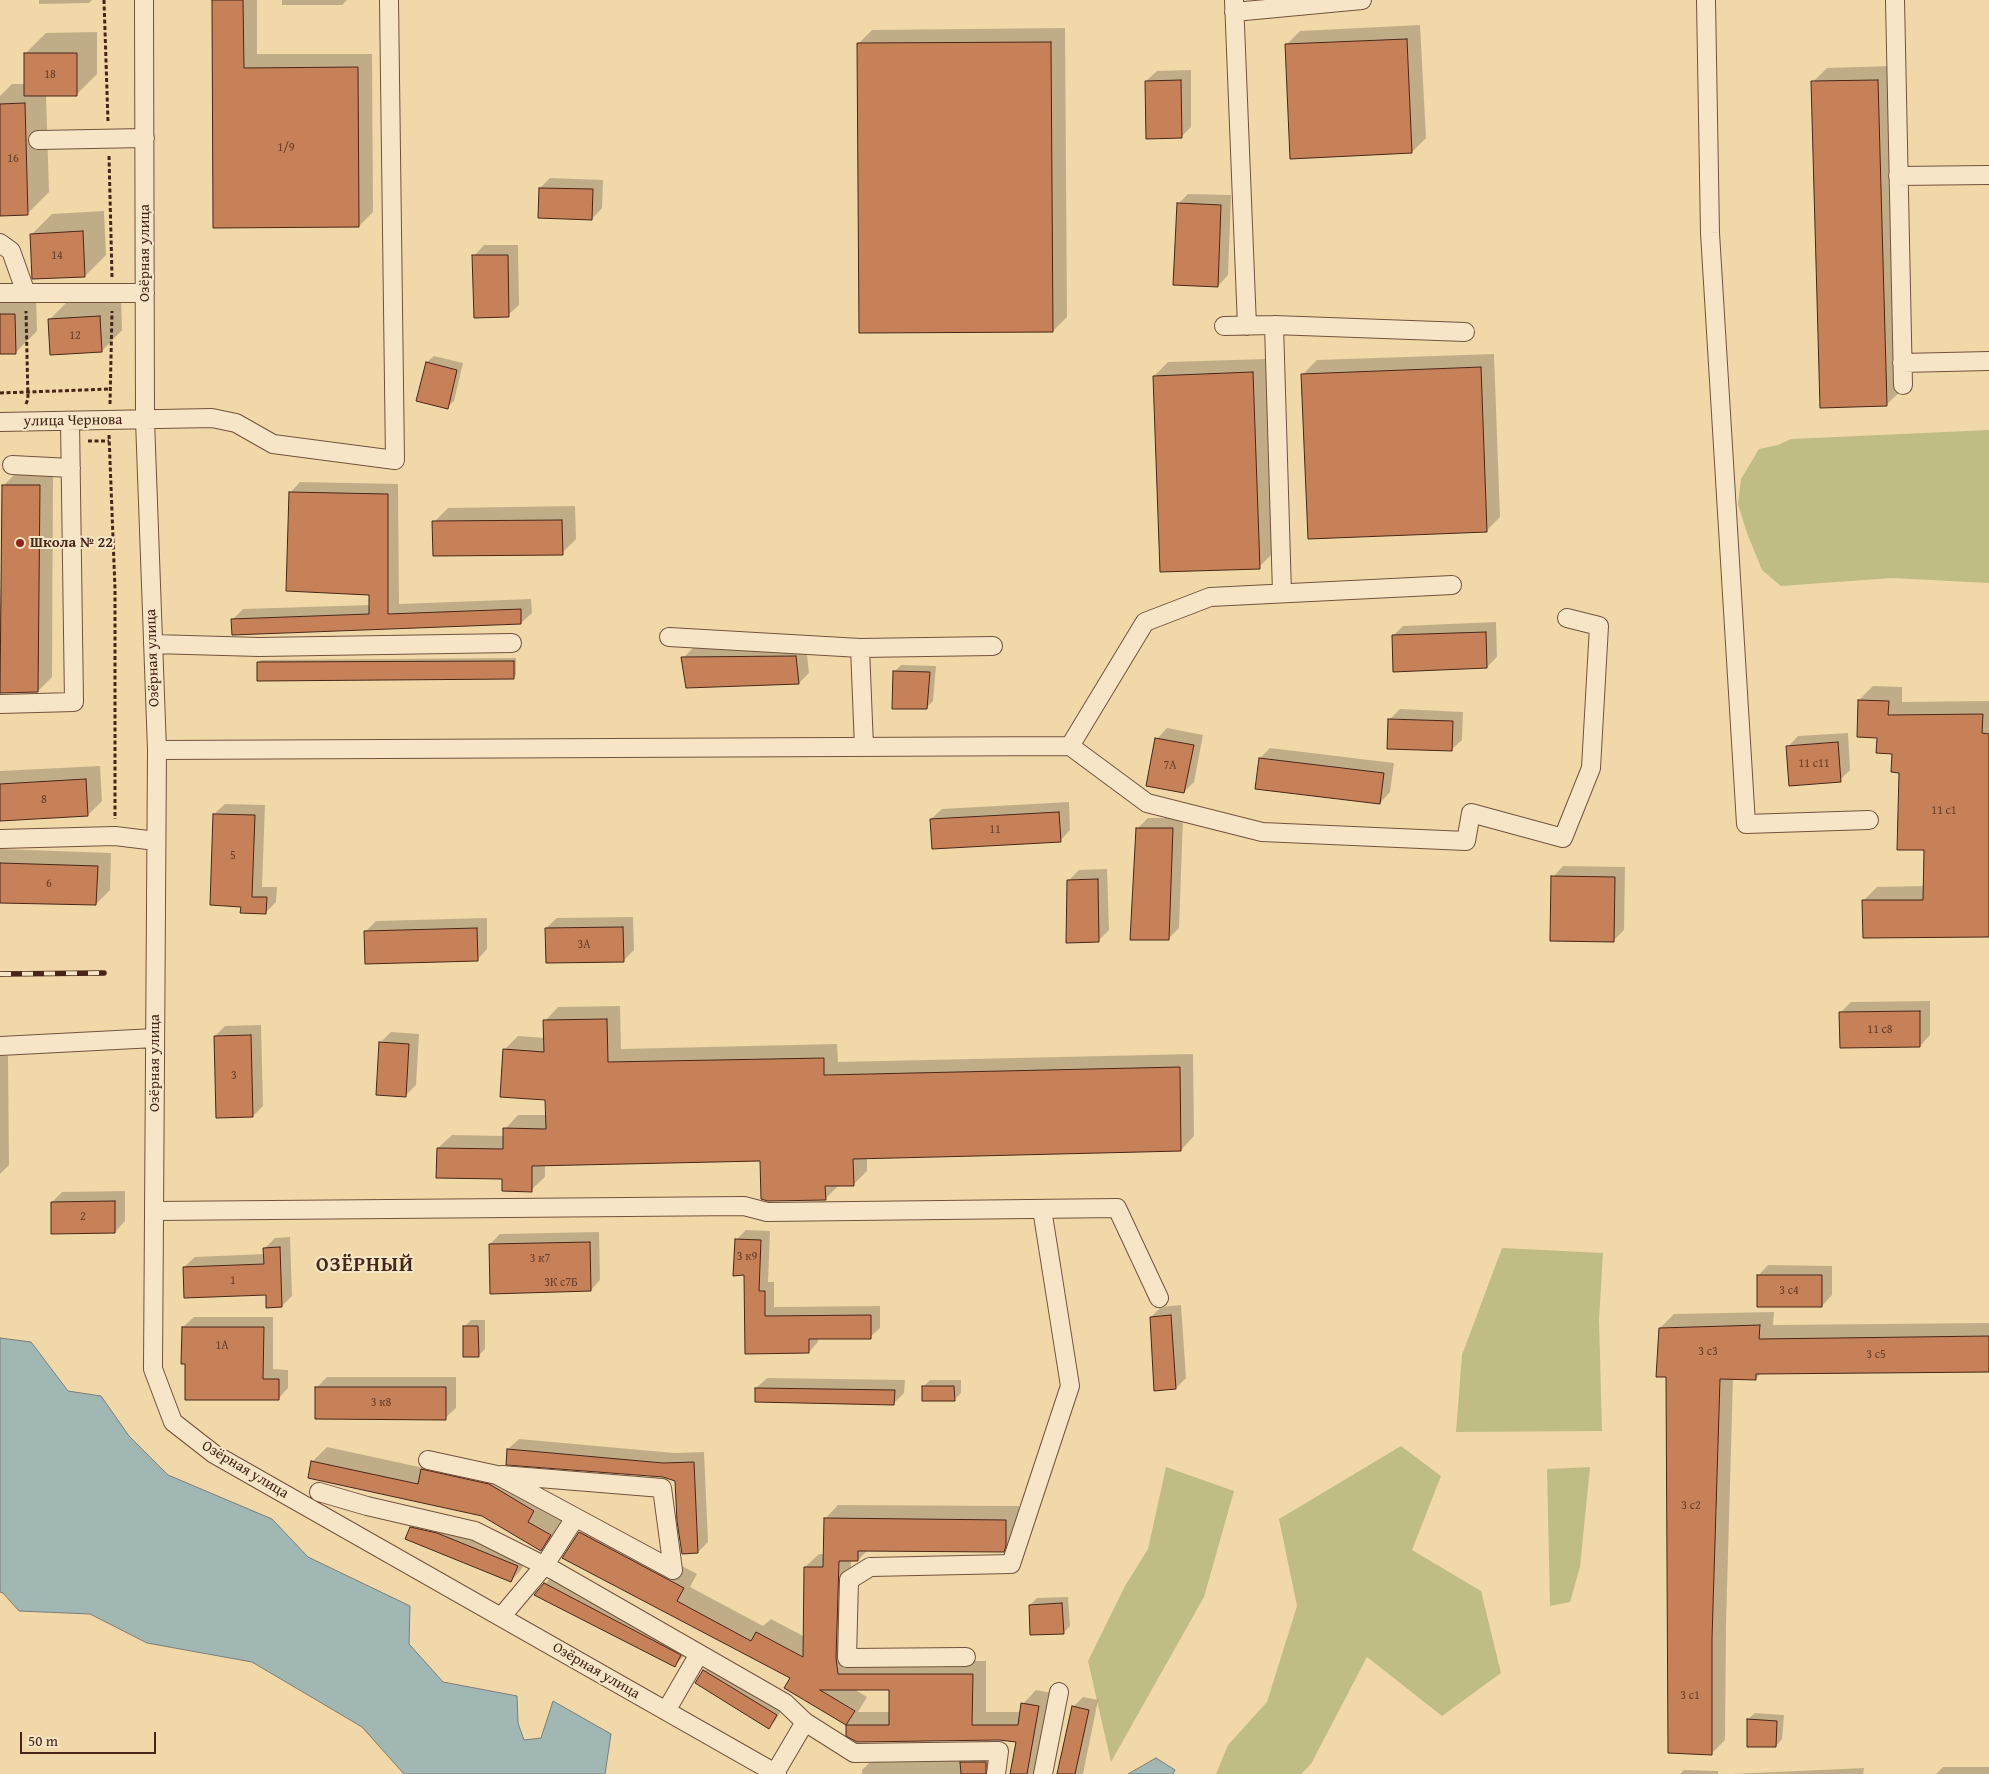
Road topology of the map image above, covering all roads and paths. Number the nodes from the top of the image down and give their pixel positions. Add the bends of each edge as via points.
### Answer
1 (144, 0) edge
2 (389, 0) edge
3 (1362, 0) edge
4 (1706, 0) edge
5 (1894, 0) edge
6 (1234, 6) edge
7 (144, 138) junction
8 (38, 140) dead end
9 (1989, 174) edge
10 (1898, 176) junction
11 (0, 243) edge
12 (26, 292) junction
13 (0, 293) edge
14 (145, 293) junction
15 (1274, 325) junction
16 (1224, 326) dead end
17 (1247, 326) junction
18 (1465, 332) dead end
19 (1989, 361) edge
20 (1902, 363) junction
21 (1903, 385) dead end
22 (111, 389) dead end
23 (28, 392) junction
24 (0, 393) edge
25 (146, 420) junction
26 (70, 421) junction
27 (8, 422) edge
28 (12, 465) dead end
29 (72, 468) junction
30 (1452, 585) dead end
31 (1282, 593) junction
32 (1567, 618) dead end
33 (669, 637) dead end
34 (512, 643) dead end
35 (153, 644) junction
36 (993, 646) dead end
37 (860, 648) junction
38 (0, 704) edge
39 (1070, 746) junction
40 (864, 747) junction
41 (156, 750) junction
42 (1869, 820) dead end
43 (0, 839) edge
44 (156, 841) junction
45 (155, 1038) junction
46 (0, 1046) edge
47 (1042, 1209) junction
48 (154, 1211) junction
49 (1160, 1298) dead end
50 (428, 1460) dead end
51 (496, 1475) junction
52 (319, 1492) dead end
53 (367, 1506) junction
54 (575, 1518) junction
55 (344, 1528) junction
56 (544, 1566) junction
57 (502, 1617) junction
58 (699, 1654) junction
59 (966, 1657) dead end
60 (1059, 1692) dead end
61 (666, 1711) junction
62 (805, 1722) junction
63 (776, 1774) edge
64 (996, 1774) edge
65 (1043, 1774) edge

1 - 7 street, Озёрная улица
2 - 25 street, улица Чернова via 395,460 273,444 236,424 212,418
3 - 6 street
4 - 42 street via 1710,233 1746,824
5 - 10 street
6 - 17 street
7 - 8 street
7 - 14 street, Озёрная улица
9 - 10 street
10 - 20 street
11 - 12 street via 11,251
12 - 13 street
12 - 14 street
12 - 23 path
14 - 25 street, Озёрная улица
15 - 17 street
15 - 18 street
15 - 31 street
16 - 17 street
19 - 20 street
20 - 21 street
22 - 23 path
23 - 24 path
23 - 27 path via 28,399
25 - 26 street, улица Чернова
25 - 35 street, Озёрная улица
26 - 27 street, улица Чернова
26 - 29 street
28 - 29 street
29 - 38 street via 74,702
30 - 31 street
31 - 39 street via 1210,597 1145,622
32 - 39 street via 1599,626 1591,768 1563,838 1471,813 1466,841 1262,832 1147,803
33 - 37 street
34 - 35 street via 259,647
35 - 41 street, Озёрная улица
36 - 37 street
37 - 40 street
39 - 40 street
40 - 41 street
41 - 44 street, Озёрная улица
43 - 44 street via 116,836
44 - 45 street, Озёрная улица
45 - 46 street
45 - 48 street, Озёрная улица
47 - 48 street via 767,1212 744,1206
47 - 49 street via 1117,1208
47 - 59 street via 1070,1386 1011,1564 870,1567 849,1580 847,1658
48 - 55 street, Озёрная улица via 153,1369 173,1422 214,1454
50 - 51 street
51 - 54 street
51 - 54 street via 662,1488 673,1570
52 - 53 street
53 - 55 street
53 - 56 street via 475,1531
54 - 56 street
55 - 57 street, Озёрная улица
56 - 57 street
56 - 58 street
57 - 61 street, Озёрная улица
58 - 61 street
58 - 62 street via 785,1703
60 - 65 street
61 - 63 street, Озёрная улица
62 - 63 street
62 - 64 street via 854,1753 999,1751

